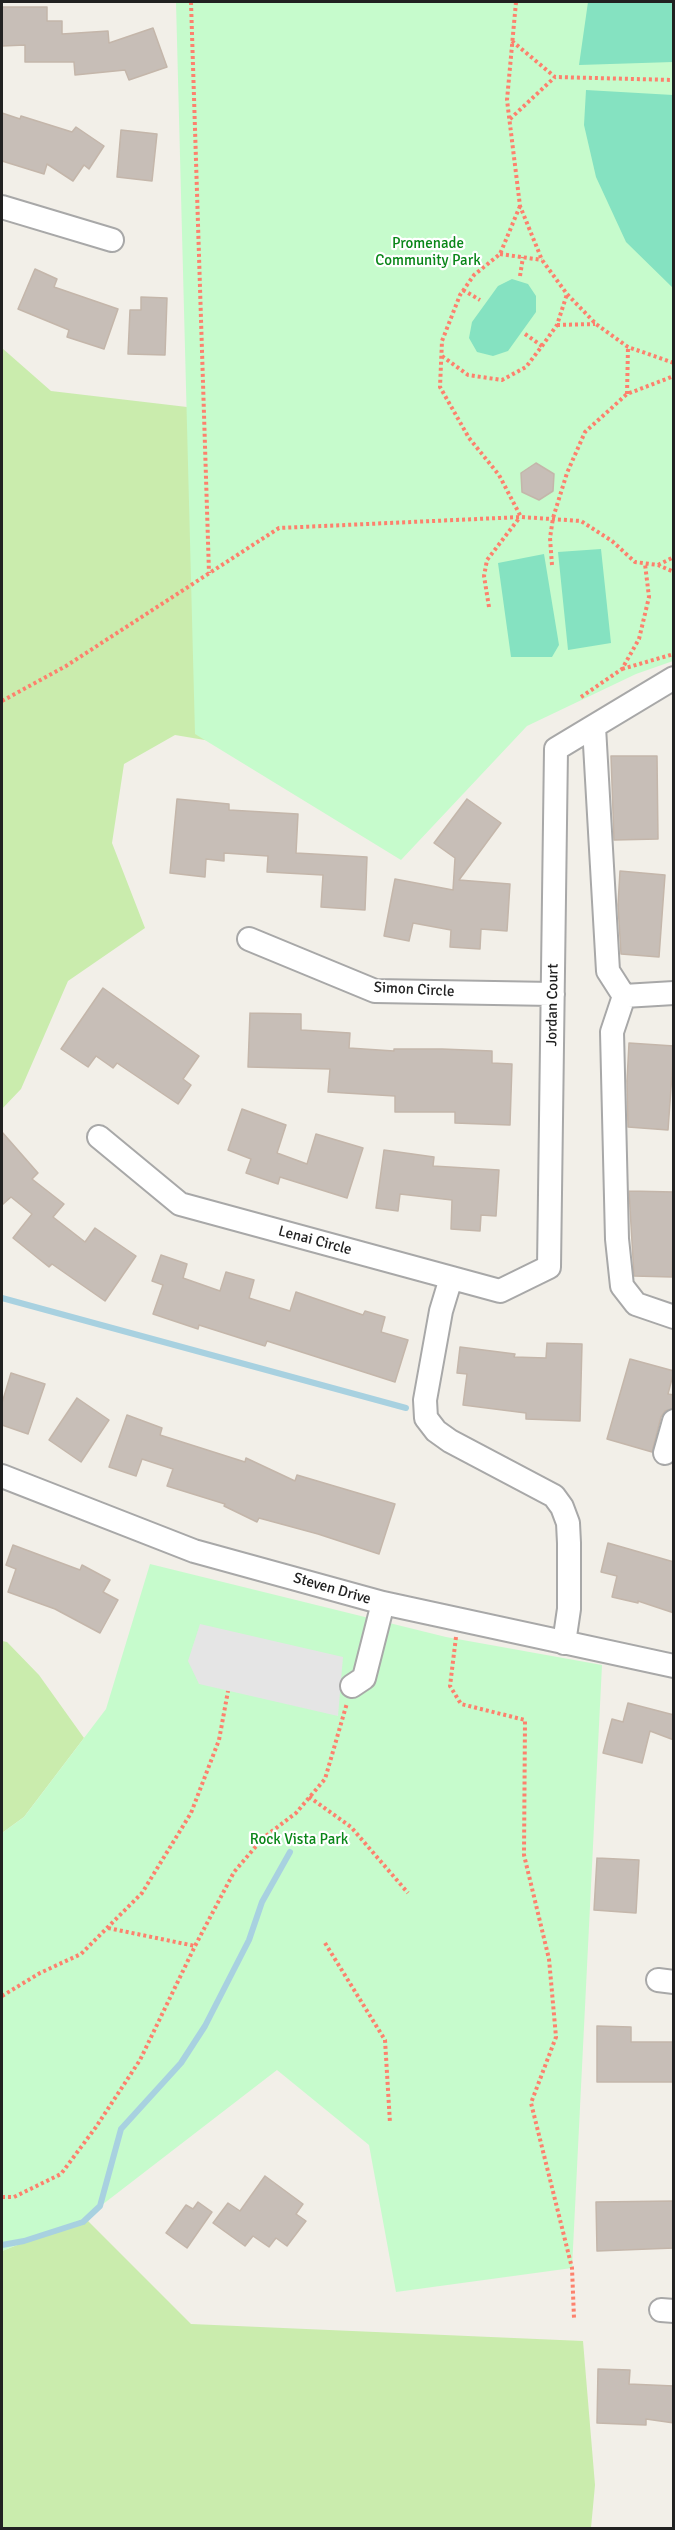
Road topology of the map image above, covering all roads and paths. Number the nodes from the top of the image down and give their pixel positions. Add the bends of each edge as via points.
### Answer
1 (191, 2) edge
2 (516, 2) edge
3 (512, 41) junction
4 (555, 77) junction
5 (674, 80) edge
6 (510, 120) junction
7 (520, 206) junction
8 (2, 207) edge
9 (112, 240) dead end
10 (500, 254) junction
11 (523, 257) junction
12 (542, 260) junction
13 (520, 276) dead end
14 (463, 290) junction
15 (567, 294) junction
16 (480, 300) dead end
17 (596, 324) junction
18 (557, 325) junction
19 (525, 334) dead end
20 (542, 346) junction
21 (628, 347) junction
22 (441, 356) junction
23 (674, 363) edge
24 (674, 376) edge
25 (627, 394) junction
26 (520, 516) junction
27 (553, 518) junction
28 (674, 557) edge
29 (645, 564) junction
30 (552, 565) dead end
31 (658, 565) junction
32 (674, 572) edge
33 (209, 573) junction
34 (489, 607) dead end
35 (674, 654) edge
36 (622, 669) junction
37 (674, 678) edge
38 (581, 697) dead end
39 (2, 701) edge
40 (594, 727) junction
41 (249, 939) dead end
42 (674, 993) edge
43 (553, 994) junction
44 (624, 996) junction
45 (99, 1137) dead end
46 (548, 1267) joint
47 (451, 1278) junction
48 (674, 1317) edge
49 (674, 1421) edge
50 (665, 1453) dead end
51 (2, 1476) edge
52 (383, 1603) junction
53 (458, 1620) junction
54 (564, 1642) junction
55 (674, 1666) edge
56 (352, 1686) joint
57 (228, 1691) dead end
58 (309, 1797) junction
59 (408, 1893) dead end
60 (107, 1928) junction
61 (326, 1942) dead end
62 (195, 1946) junction
63 (2, 1996) edge
64 (390, 2123) dead end
65 (2, 2197) edge
66 (574, 2318) dead end

1 - 33 path
2 - 3 path
3 - 4 path
3 - 6 path via 507,100
4 - 5 path
4 - 6 path
6 - 7 path
7 - 10 path
7 - 12 path
8 - 9 street
10 - 11 path
10 - 14 path via 474,275
11 - 12 path
11 - 13 path
12 - 15 path
14 - 16 path
14 - 22 path via 442,341
15 - 17 path
15 - 18 path
17 - 18 path
17 - 21 path
18 - 20 path
19 - 20 path
20 - 22 path via 526,367 502,380 468,375
21 - 23 path
21 - 25 path
22 - 26 path via 440,387 470,438 499,475
24 - 25 path
25 - 27 path via 585,432
26 - 27 path
26 - 33 path via 279,528
26 - 34 path via 487,560 484,576
27 - 29 path via 581,521 635,562
27 - 30 path
28 - 31 path
29 - 31 path
29 - 36 path via 649,597 639,639
31 - 32 path
33 - 39 path via 66,666
35 - 36 path
36 - 38 path
37 - 40 street
40 - 43 street, Jordan Court via 556,749
40 - 44 street via 608,971
41 - 43 street, Simon Circle via 375,991
42 - 44 street
43 - 46 street, Jordan Court
44 - 48 street via 612,1032 617,1239 622,1286 636,1304
45 - 47 street, Lenai Circle via 180,1204
46 - 47 street, Lenai Circle via 500,1291
47 - 54 street via 441,1311 425,1401 426,1418 450,1442 554,1497 562,1506 569,1543 569,1609
49 - 50 street
51 - 52 street, Steven Drive via 194,1551
52 - 53 street, Steven Drive
52 - 56 street via 364,1678
53 - 54 street, Steven Drive
53 - 66 path via 450,1686 461,1704 525,1720 524,1855 549,1959 556,2037 531,2103 572,2268
54 - 55 street, Steven Drive
56 - 58 path via 325,1779
57 - 60 path via 219,1740 191,1813 142,1893
58 - 59 path via 351,1827
58 - 62 path via 296,1813 263,1838 234,1872
60 - 62 path
60 - 63 path via 81,1953
61 - 64 path via 385,2040
62 - 65 path via 140,2060 62,2174 14,2197

